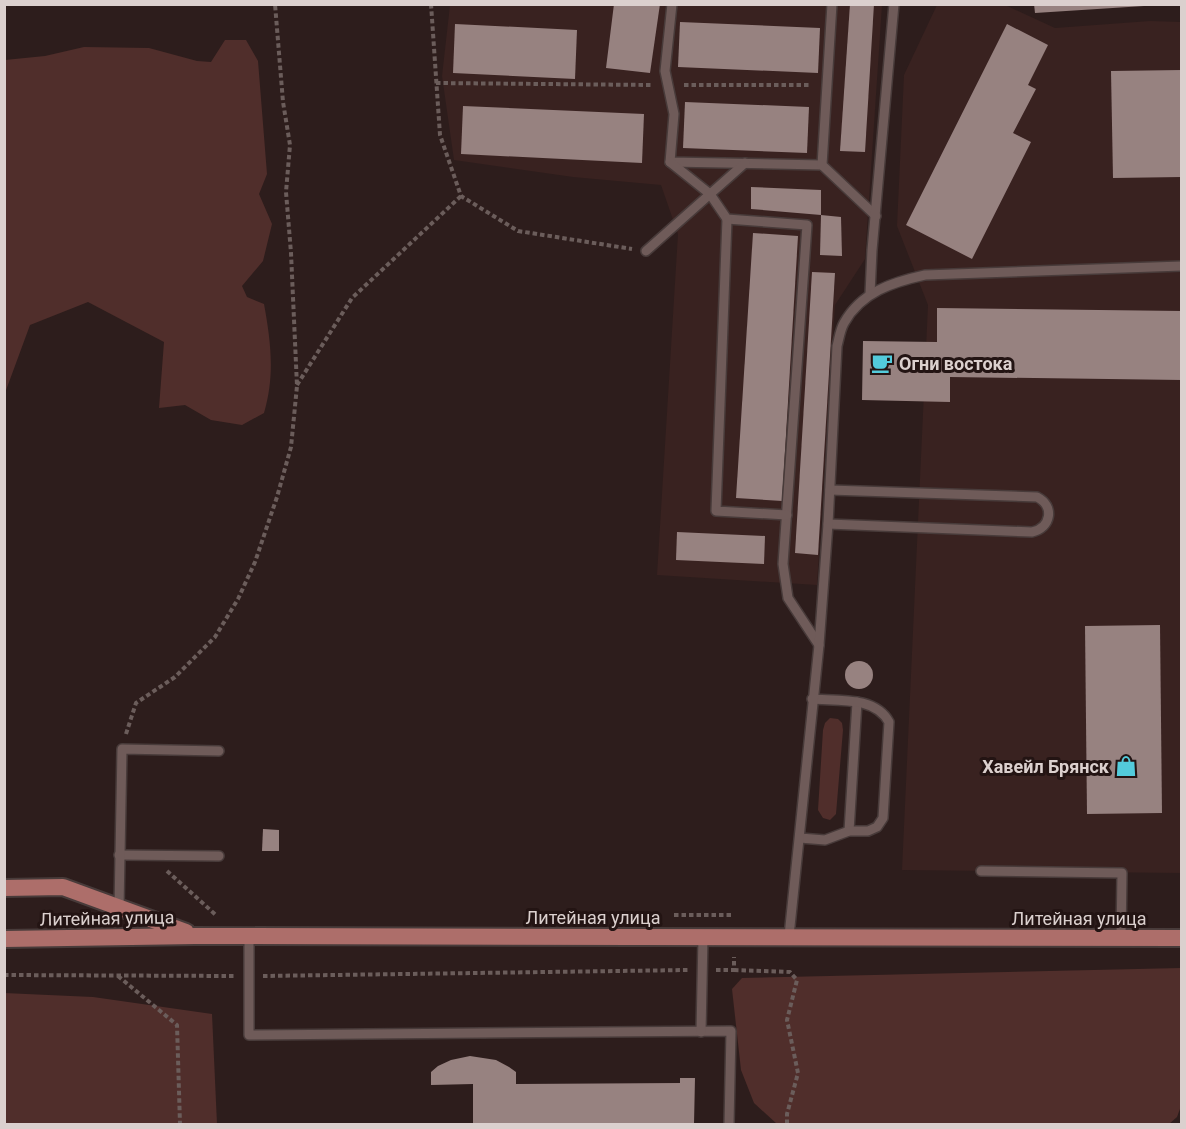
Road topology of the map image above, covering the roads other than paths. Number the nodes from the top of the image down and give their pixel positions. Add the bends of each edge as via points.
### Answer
1 (672, 4) edge
2 (832, 4) edge
3 (894, 4) edge
4 (670, 162) junction
5 (745, 163) junction
6 (822, 165) junction
7 (710, 194) junction
8 (876, 216) junction
9 (727, 219) junction
10 (646, 251) road end
11 (1182, 266) edge
12 (870, 294) junction
13 (830, 490) junction
14 (787, 515) junction
15 (828, 524) junction
16 (819, 645) junction
17 (812, 699) junction
18 (857, 702) junction
19 (219, 751) dead end
20 (849, 831) junction
21 (800, 838) junction
22 (119, 855) junction
23 (219, 856) dead end
24 (981, 871) dead end
25 (4, 888) edge
26 (119, 908) junction
27 (195, 936) junction
28 (249, 936) junction
29 (789, 936) junction
30 (703, 937) junction
31 (1121, 937) junction
32 (1182, 938) edge
33 (4, 939) edge
34 (701, 1032) junction
35 (729, 1125) edge

1 - 4 lane via 665,71 674,114
2 - 6 lane
3 - 8 lane
4 - 5 lane
4 - 7 lane
5 - 6 lane
5 - 7 lane
6 - 8 lane
7 - 9 lane
7 - 10 lane
8 - 12 lane
9 - 14 lane via 716,511
9 - 14 lane via 807,225
11 - 12 lane via 925,275
12 - 13 lane via 843,324 837,346
13 - 15 lane
13 - 15 lane via 1037,497 1045,502 1048,521 1032,532
14 - 16 lane via 783,564 788,598
15 - 16 lane
16 - 17 lane
17 - 18 lane
17 - 21 lane
18 - 20 lane
18 - 20 lane via 884,712 889,722 883,818 868,831
19 - 22 lane via 122,749
20 - 21 lane via 825,840
21 - 29 lane
22 - 23 lane
22 - 26 lane
24 - 31 lane via 1122,873
25 - 26 main road via 63,887
26 - 27 main road
27 - 28 main road, Литейная улица
27 - 33 main road, Литейная улица
28 - 30 main road, Литейная улица
28 - 34 lane via 249,1035
29 - 30 main road, Литейная улица
29 - 31 main road, Литейная улица
30 - 34 lane
31 - 32 main road, Литейная улица
34 - 35 lane via 731,1031

